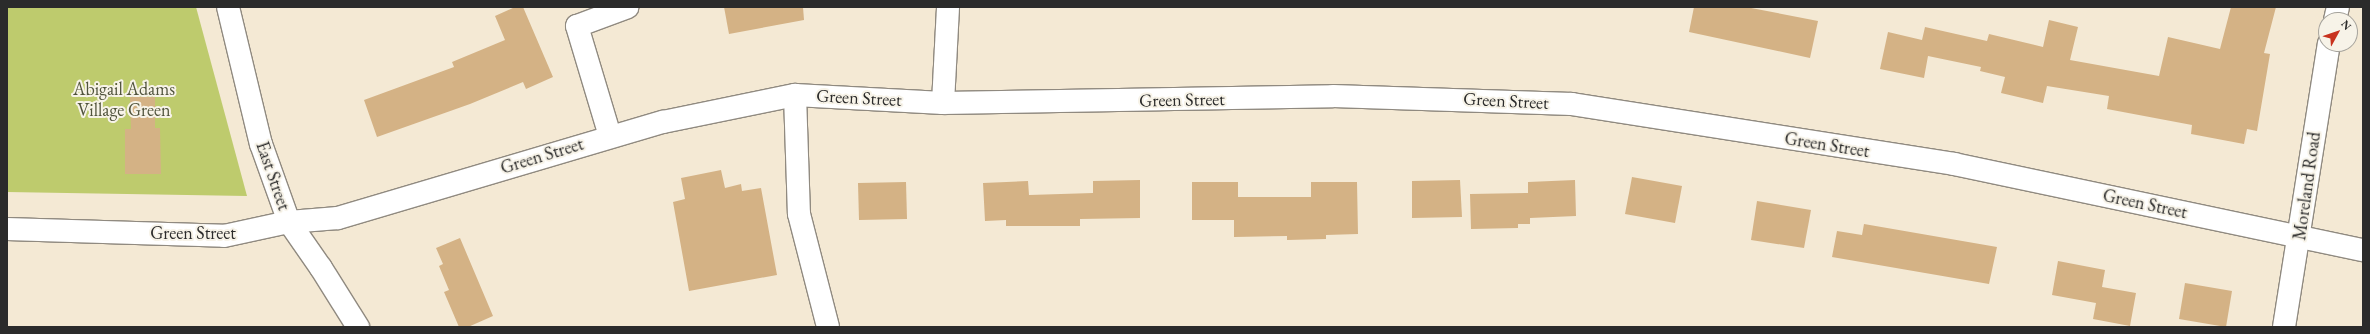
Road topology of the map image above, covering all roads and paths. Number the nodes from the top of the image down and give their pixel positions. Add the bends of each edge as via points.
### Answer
1 (228, 7) edge
2 (628, 7) edge
3 (948, 7) edge
4 (2328, 52) edge
5 (795, 95) junction
6 (943, 103) junction
7 (610, 136) junction
8 (289, 222) junction
9 (7, 229) edge
10 (2300, 236) junction
11 (2363, 250) edge
12 (358, 327) edge
13 (828, 327) edge
14 (2284, 327) edge

1 - 8 main road, East Street via 261,144
2 - 7 main road via 577,26
3 - 6 main road
4 - 10 main road, Moreland Road
5 - 6 main road, Green Street
5 - 7 main road, Green Street via 663,122
5 - 13 main road via 799,214
6 - 10 main road, Green Street via 1333,96 1572,104 1954,164
7 - 8 main road, Green Street via 365,212 338,218
8 - 9 main road, Green Street via 224,236
8 - 12 main road, East Street
10 - 11 main road, Green Street
10 - 14 main road, Moreland Road

